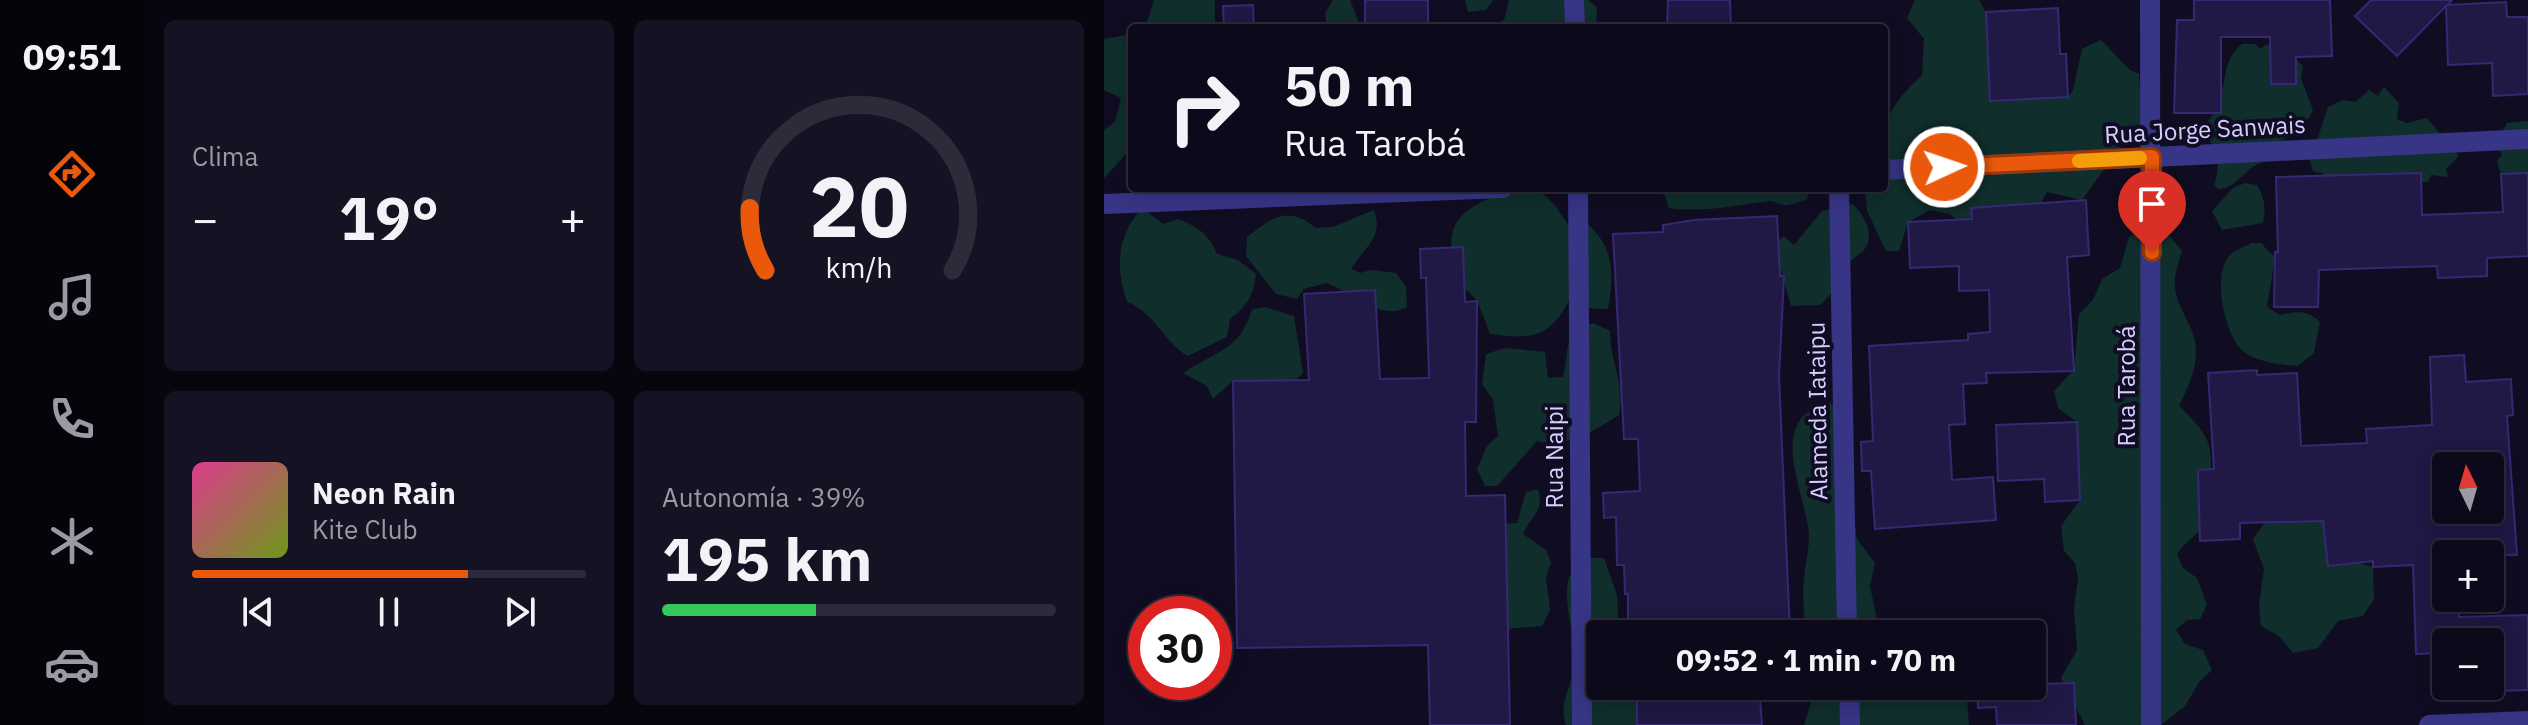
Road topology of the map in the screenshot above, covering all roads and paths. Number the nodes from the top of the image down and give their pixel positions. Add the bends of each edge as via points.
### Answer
1 (1574, 0) edge
2 (2150, 0) edge
3 (1575, 24) edge
4 (2528, 139) edge
5 (2152, 157) junction
6 (1888, 170) edge
7 (1403, 192) edge
8 (1578, 192) edge
9 (1839, 192) edge
10 (1104, 204) edge
11 (1847, 620) edge
12 (1849, 700) edge
13 (2528, 721) edge
14 (1582, 725) edge
15 (1850, 725) edge
16 (2151, 725) edge
17 (2429, 725) edge

1 - 3 street
2 - 5 street, Rua Tarobá
4 - 5 street, Rua Jorge Sanwais
5 - 6 street, Rua Jorge Sanwais
5 - 16 street, Rua Tarobá
7 - 10 street
8 - 14 street, Rua Naipi
9 - 11 street, Alameda Iataipu
12 - 15 street
13 - 17 street

